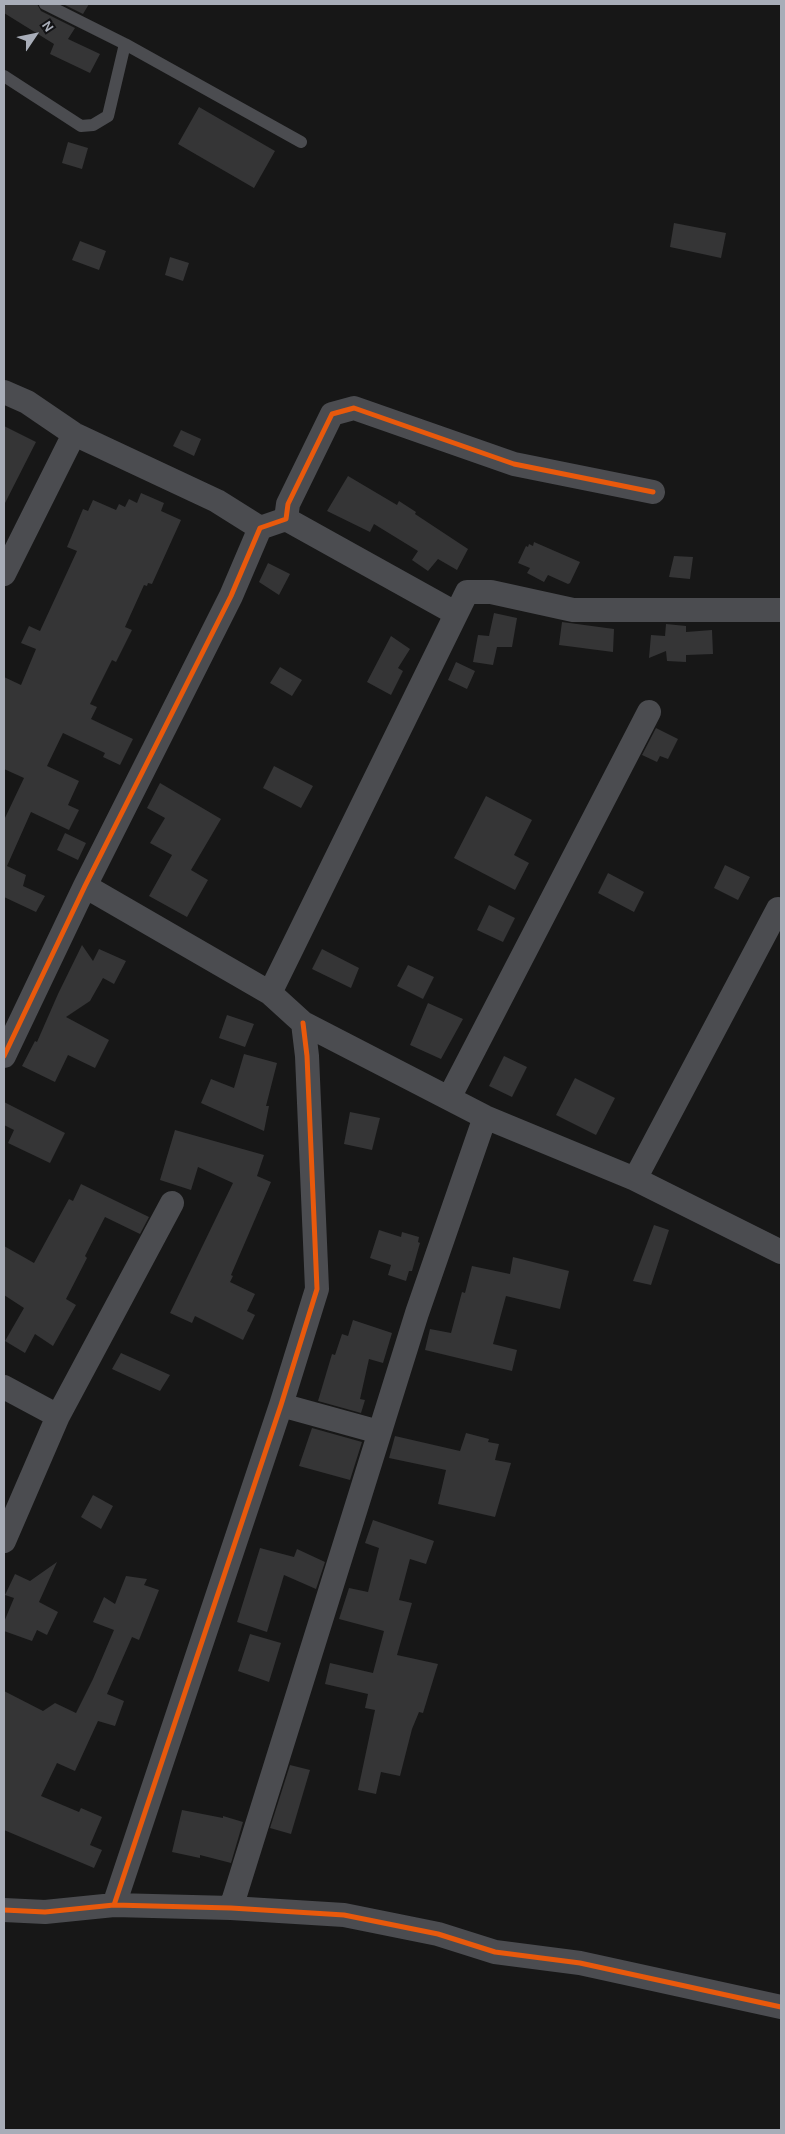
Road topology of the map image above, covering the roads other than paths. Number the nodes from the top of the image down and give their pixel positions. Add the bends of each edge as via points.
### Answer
1 (44, 4) edge
2 (125, 44) junction
3 (4, 76) edge
4 (300, 142) dead end
5 (4, 392) edge
6 (74, 434) junction
7 (653, 492) dead end
8 (286, 519) junction
9 (260, 528) junction
10 (4, 574) edge
11 (781, 610) edge
12 (455, 614) junction
13 (649, 712) dead end
14 (85, 886) junction
15 (778, 909) dead end
16 (270, 994) junction
17 (303, 1023) junction
18 (4, 1056) edge
19 (449, 1098) junction
20 (485, 1117) junction
21 (635, 1179) junction
22 (172, 1203) dead end
23 (781, 1252) edge
24 (4, 1387) edge
25 (281, 1405) junction
26 (58, 1416) junction
27 (379, 1432) junction
28 (4, 1541) edge
29 (114, 1905) junction
30 (231, 1908) junction
31 (4, 1910) edge
32 (781, 2007) edge

1 - 2 lane
2 - 3 lane via 108,116 93,125 81,126
2 - 4 lane
5 - 6 street via 27,402
6 - 9 street via 217,501
6 - 10 street
7 - 8 street via 514,464 354,408 332,414 288,504
8 - 9 street
8 - 12 street
9 - 14 street via 231,596
11 - 12 street via 573,610 480,591 467,592
12 - 16 street
13 - 19 street
14 - 16 street
14 - 18 street
15 - 21 street
16 - 17 street
17 - 19 street
17 - 25 street via 317,1289
19 - 20 street
20 - 21 street
20 - 27 street via 416,1312
21 - 23 street
22 - 26 street
24 - 26 street
25 - 27 street
25 - 29 street
26 - 28 street
27 - 30 street
29 - 30 street
29 - 31 street via 45,1912
30 - 32 street via 344,1915 438,1934 495,1952 580,1962

